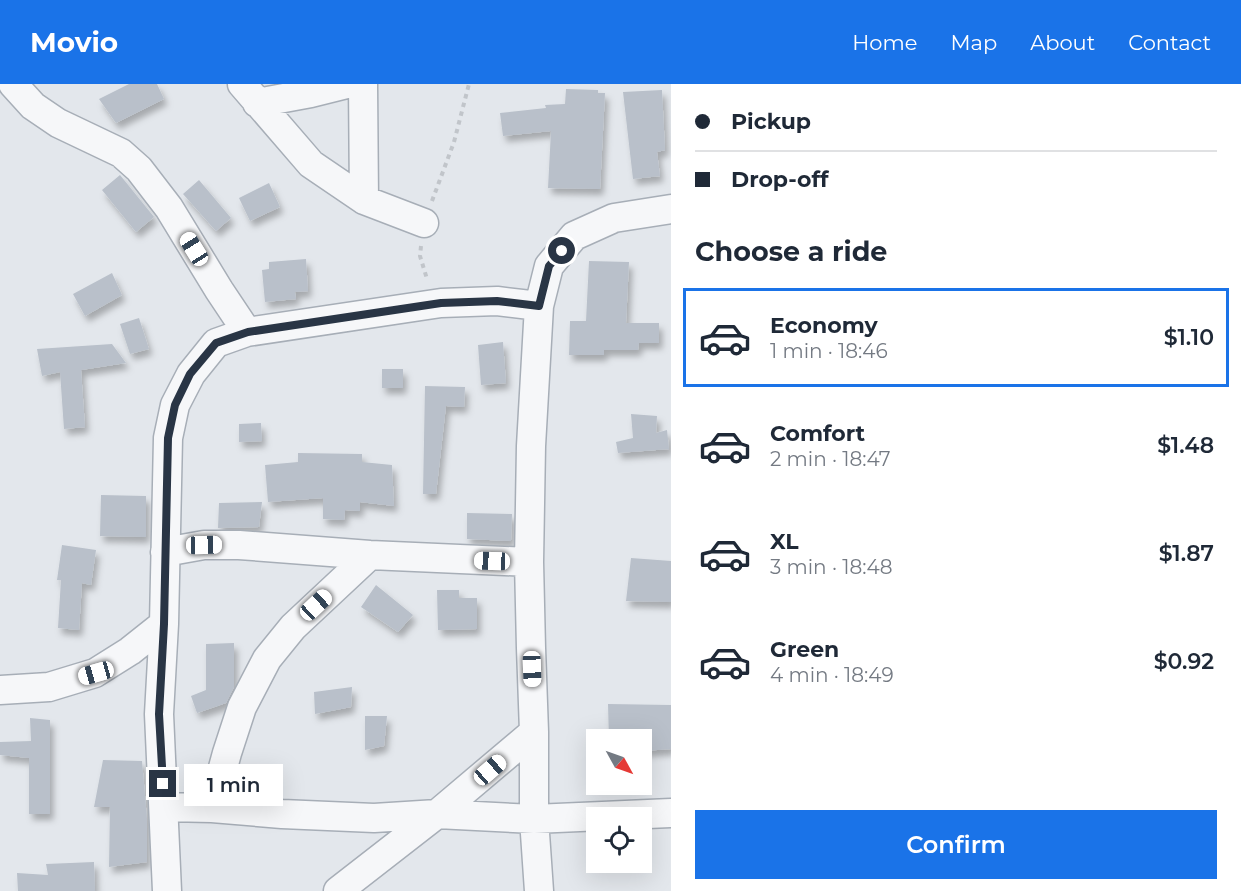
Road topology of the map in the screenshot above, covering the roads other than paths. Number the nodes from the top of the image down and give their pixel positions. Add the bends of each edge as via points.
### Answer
1 (13, 84) edge
2 (347, 84) edge
3 (363, 84) edge
4 (250, 93) edge
5 (364, 200) junction
6 (671, 208) edge
7 (424, 224) road end
8 (539, 306) junction
9 (248, 332) junction
10 (165, 552) junction
11 (370, 555) junction
12 (529, 562) junction
13 (164, 624) junction
14 (0, 690) edge
15 (534, 732) junction
16 (164, 807) junction
17 (212, 808) junction
18 (671, 813) edge
19 (437, 814) junction
20 (534, 819) junction
21 (367, 881) edge
22 (166, 889) edge
23 (338, 891) edge
24 (539, 891) edge

1 - 9 street via 33,106 58,123 121,153 139,169 169,208
2 - 4 street via 311,93
3 - 5 street
4 - 5 street via 311,164
5 - 7 street
6 - 8 street via 614,218 574,237 549,266
8 - 9 street via 497,301 441,303
8 - 12 street
9 - 10 street via 216,343 190,374 175,405 168,438
10 - 11 street via 204,545 239,545
10 - 13 street
11 - 12 street
11 - 17 street via 293,627 267,659 242,707
12 - 15 street
13 - 14 street via 96,673 50,687
13 - 16 street via 159,714
15 - 19 street
15 - 20 street
16 - 17 street
16 - 22 street
17 - 19 street via 363,817
18 - 20 street
19 - 20 street
19 - 21 street
20 - 24 street
21 - 23 street

